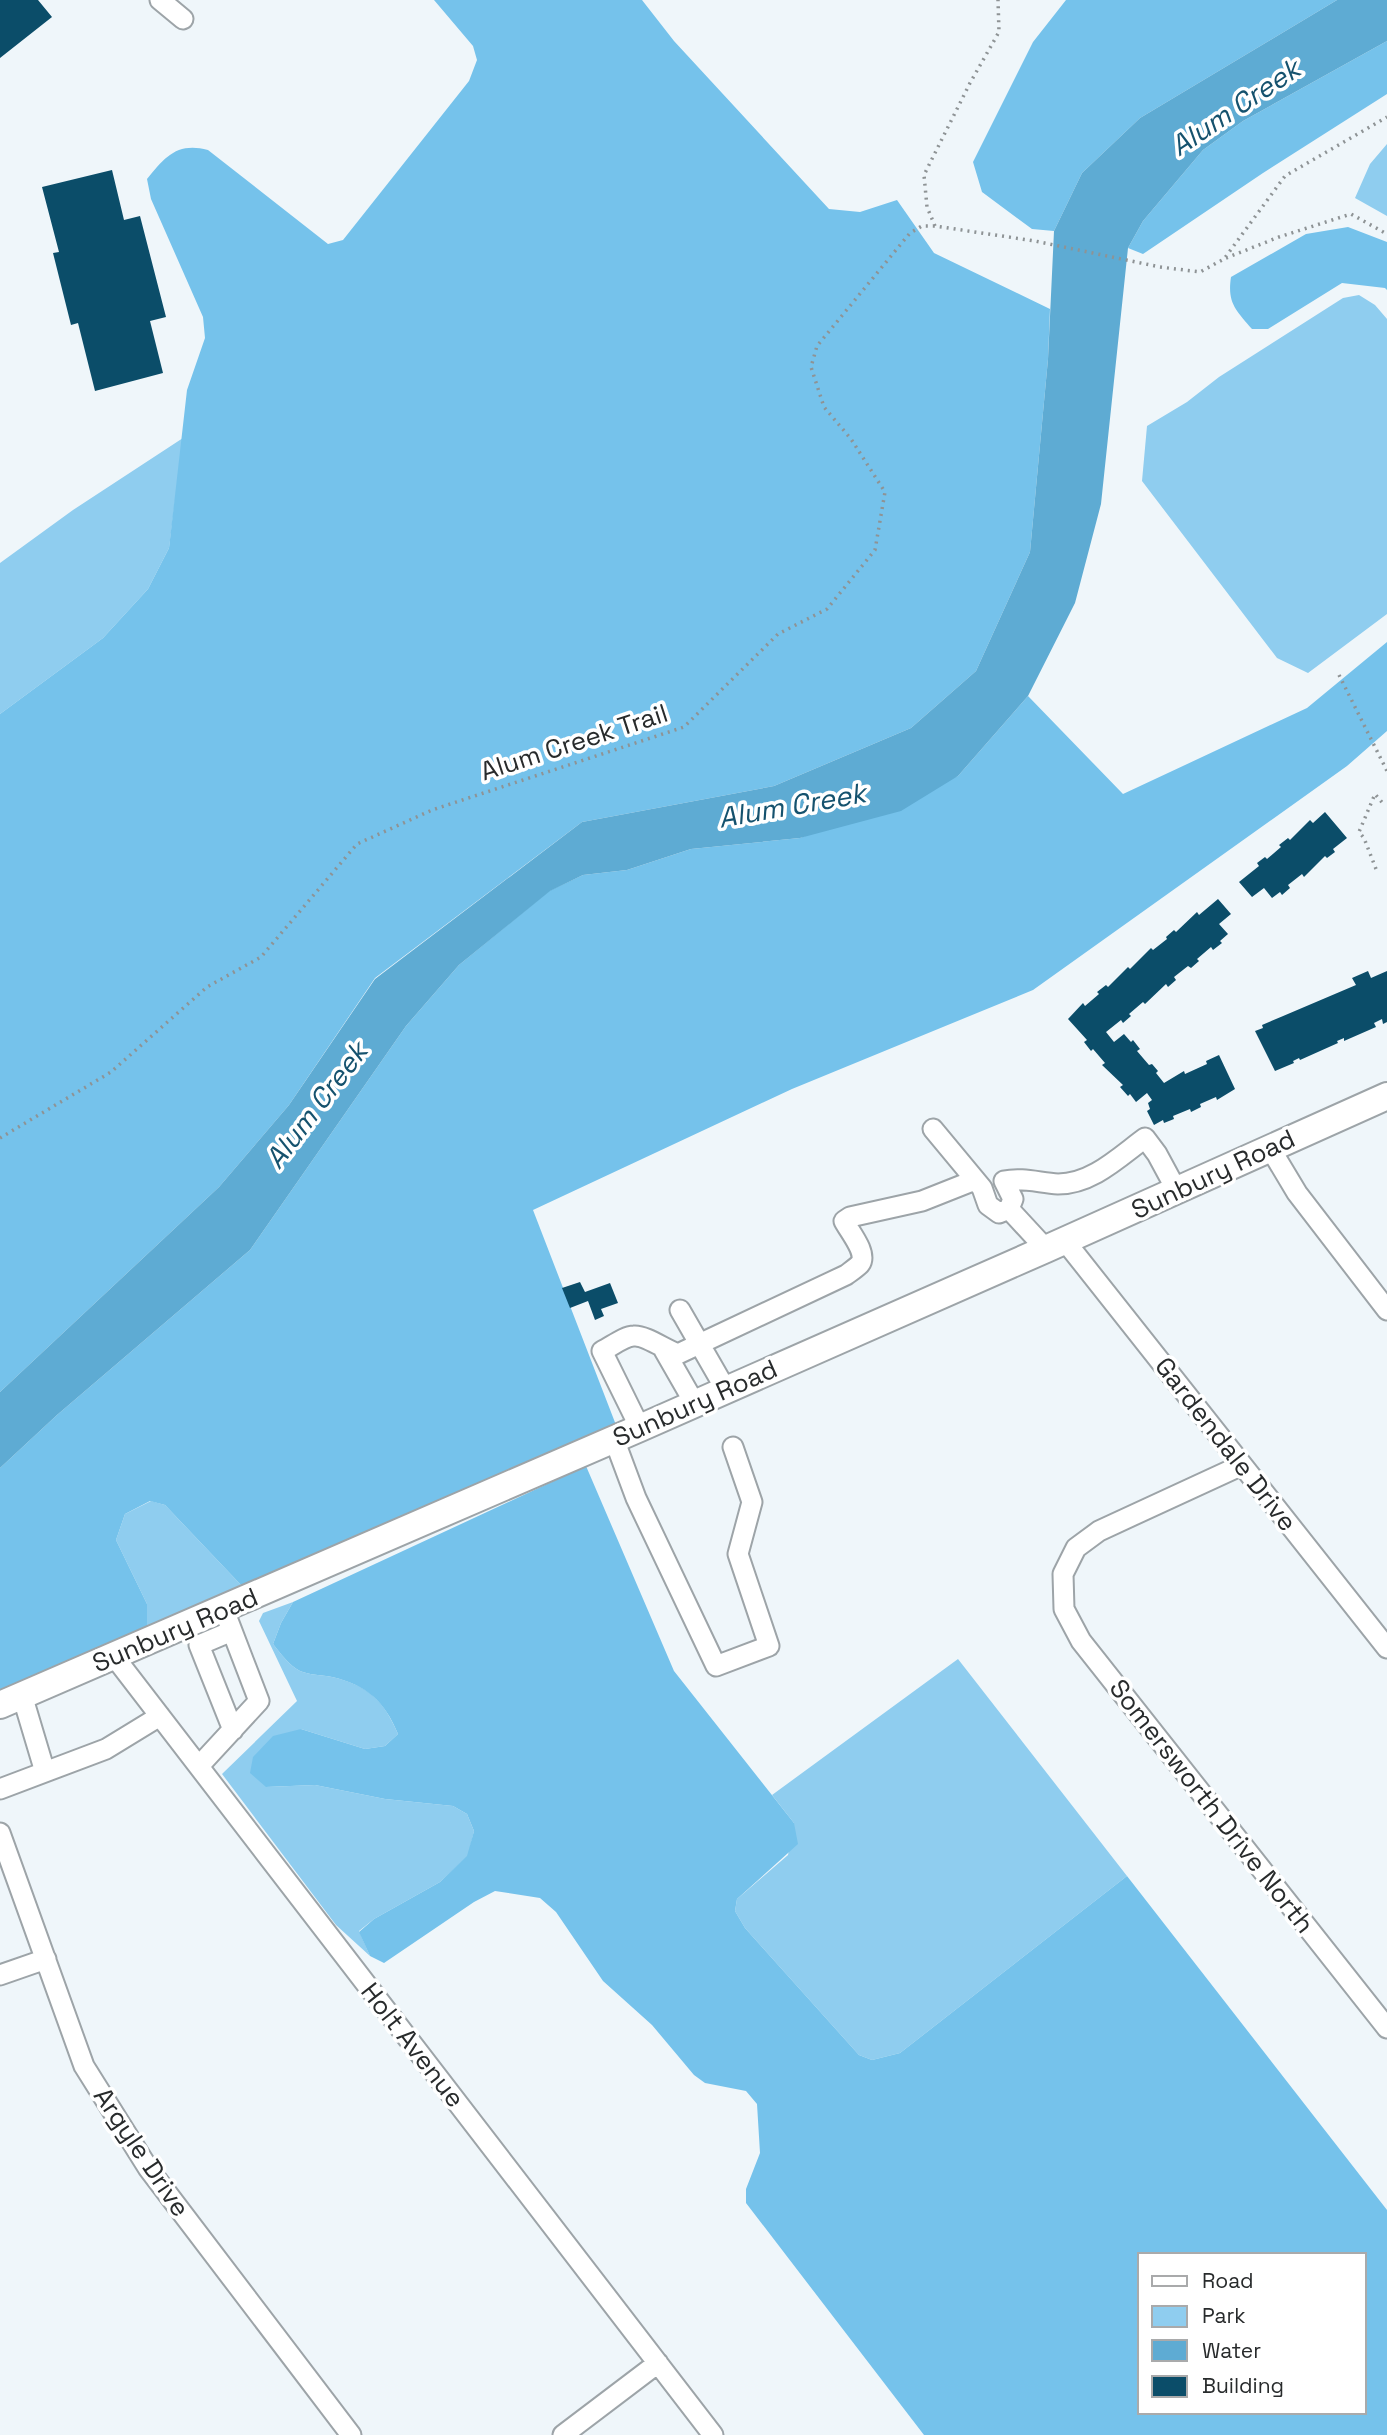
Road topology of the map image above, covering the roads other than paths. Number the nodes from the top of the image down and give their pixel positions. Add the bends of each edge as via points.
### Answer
1 (160, 0) edge
2 (183, 19) dead end
3 (1387, 1096) edge
4 (933, 1129) dead end
5 (1270, 1147) junction
6 (1004, 1181) junction
7 (979, 1184) junction
8 (1177, 1191) junction
9 (1009, 1209) junction
10 (1056, 1245) junction
11 (680, 1310) dead end
12 (1387, 1310) edge
13 (700, 1343) junction
14 (664, 1350) junction
15 (726, 1390) junction
16 (695, 1404) junction
17 (640, 1428) junction
18 (614, 1439) junction
19 (733, 1447) dead end
20 (1242, 1465) junction
21 (228, 1621) junction
22 (1387, 1648) edge
23 (113, 1655) junction
24 (11, 1700) edge
25 (160, 1716) junction
26 (233, 1730) junction
27 (199, 1766) junction
28 (44, 1772) junction
29 (0, 1789) edge
30 (0, 1833) edge
31 (46, 1959) junction
32 (0, 1975) edge
33 (1387, 2028) edge
34 (658, 2363) junction
35 (351, 2435) edge
36 (564, 2435) edge
37 (713, 2435) edge

1 - 2 street
3 - 5 main road, Sunbury Road
4 - 7 street
5 - 8 main road, Sunbury Road
5 - 12 street via 1297,1194
6 - 7 street
6 - 8 street via 1074,1183 1111,1164 1145,1138
6 - 9 street via 1013,1199
7 - 9 street, Gardendale Drive via 988,1205 999,1213
7 - 13 street via 850,1217 844,1221 862,1258 846,1275
8 - 10 main road, Sunbury Road
9 - 10 street, Gardendale Drive
10 - 15 main road, Sunbury Road
10 - 20 street, Gardendale Drive
11 - 13 street
13 - 14 street via 678,1354
13 - 15 street
14 - 16 street
14 - 17 street via 633,1335 602,1351
15 - 16 main road, Sunbury Road
16 - 17 main road, Sunbury Road
17 - 18 main road, Sunbury Road
18 - 19 street via 636,1498 716,1666 769,1646 738,1554 752,1502
18 - 21 main road, Sunbury Road
20 - 22 street, Gardendale Drive
20 - 33 street, Somersworth Drive North via 1099,1531 1076,1548 1063,1574 1064,1609 1081,1641
21 - 23 main road, Sunbury Road
21 - 26 street via 259,1701
21 - 26 street via 199,1645
23 - 24 main road, Sunbury Road
23 - 25 street, Holt Avenue
24 - 28 street
25 - 27 street, Holt Avenue
25 - 28 street via 106,1749
26 - 27 street
27 - 34 street, Holt Avenue
28 - 29 street
30 - 31 street, Argyle Drive
31 - 32 street
31 - 35 street, Argyle Drive via 84,2066 148,2168
34 - 36 street
34 - 37 street, Holt Avenue

